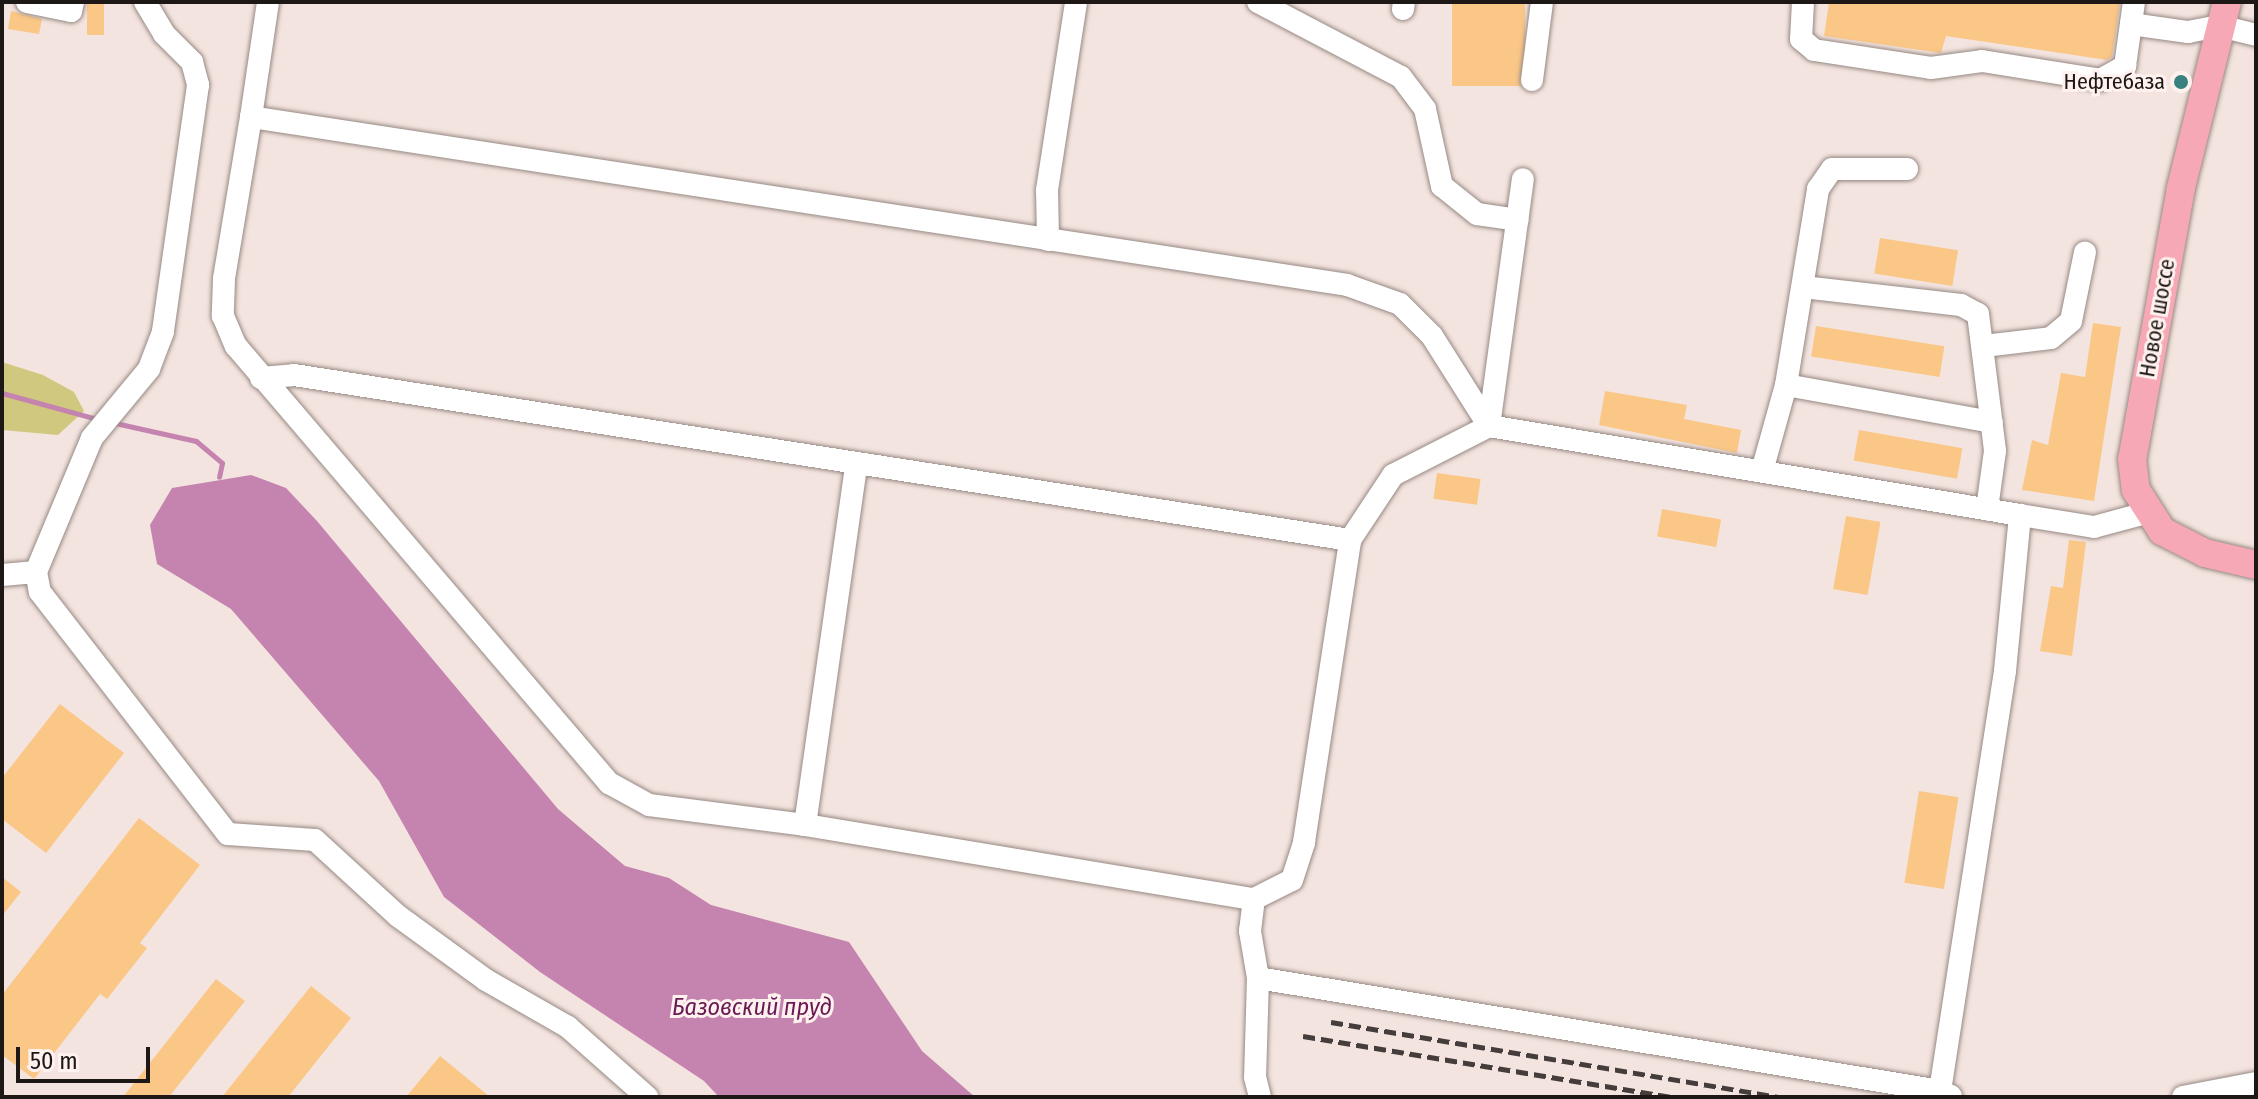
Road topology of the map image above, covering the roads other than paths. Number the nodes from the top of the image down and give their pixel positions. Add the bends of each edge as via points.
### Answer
1 (27, 2) edge
2 (73, 2) edge
3 (145, 2) edge
4 (268, 2) edge
5 (1076, 2) edge
6 (1258, 2) edge
7 (1542, 2) edge
8 (1803, 2) edge
9 (2132, 13) edge
10 (2224, 14) edge
11 (2256, 35) edge
12 (1532, 80) dead end
13 (251, 117) junction
14 (1907, 169) dead end
15 (1523, 179) dead end
16 (1518, 220) junction
17 (1048, 240) junction
18 (2085, 252) dead end
19 (1803, 287) junction
20 (1984, 346) junction
21 (261, 378) junction
22 (1786, 385) junction
23 (1992, 422) junction
24 (1489, 426) junction
25 (856, 465) junction
26 (1762, 471) junction
27 (1987, 509) junction
28 (2146, 513) junction
29 (2020, 515) junction
30 (1350, 540) junction
31 (2256, 565) edge
32 (36, 572) junction
33 (2, 575) edge
34 (805, 825) junction
35 (1254, 899) junction
36 (1258, 978) junction
37 (2256, 1083) edge
38 (1944, 1095) edge
39 (647, 1097) edge
40 (1260, 1097) edge
41 (2183, 1097) edge

1 - 2 street via 71,11
3 - 32 street via 164,34 192,62 198,85 163,332 149,369 92,438
4 - 13 street
5 - 17 street via 1047,190
6 - 16 street via 1401,77 1425,109 1442,186 1477,214
7 - 12 street
8 - 9 street via 1801,39 1814,50 1931,68 1982,61 2100,80 2125,66
9 - 10 street via 2188,32
10 - 11 street
10 - 28 main road, Новое шоссе via 2181,188 2132,459
13 - 17 street
13 - 21 street via 224,279 223,316 236,346
14 - 19 street via 1832,169 1818,189
15 - 16 street
16 - 24 street
17 - 24 street via 1347,285 1400,304 1432,336
18 - 20 street via 2071,321 2051,338
19 - 20 street via 1961,305 1978,314
19 - 22 street
20 - 23 street
21 - 25 street via 294,375
21 - 34 street via 609,783 649,805
22 - 23 street
22 - 26 street
23 - 27 street via 1995,451
24 - 26 street
24 - 30 street via 1393,475
25 - 30 street
25 - 34 street
26 - 27 street
27 - 29 street
28 - 29 street via 2094,527
28 - 31 main road via 2181,544
29 - 38 street via 2005,671
30 - 35 street via 1304,842 1292,880
32 - 33 street
32 - 39 street via 40,592 228,834 315,840 398,916 486,980 568,1027
34 - 35 street
35 - 36 street via 1250,931
36 - 38 street
36 - 40 street via 1255,1077
37 - 41 street

